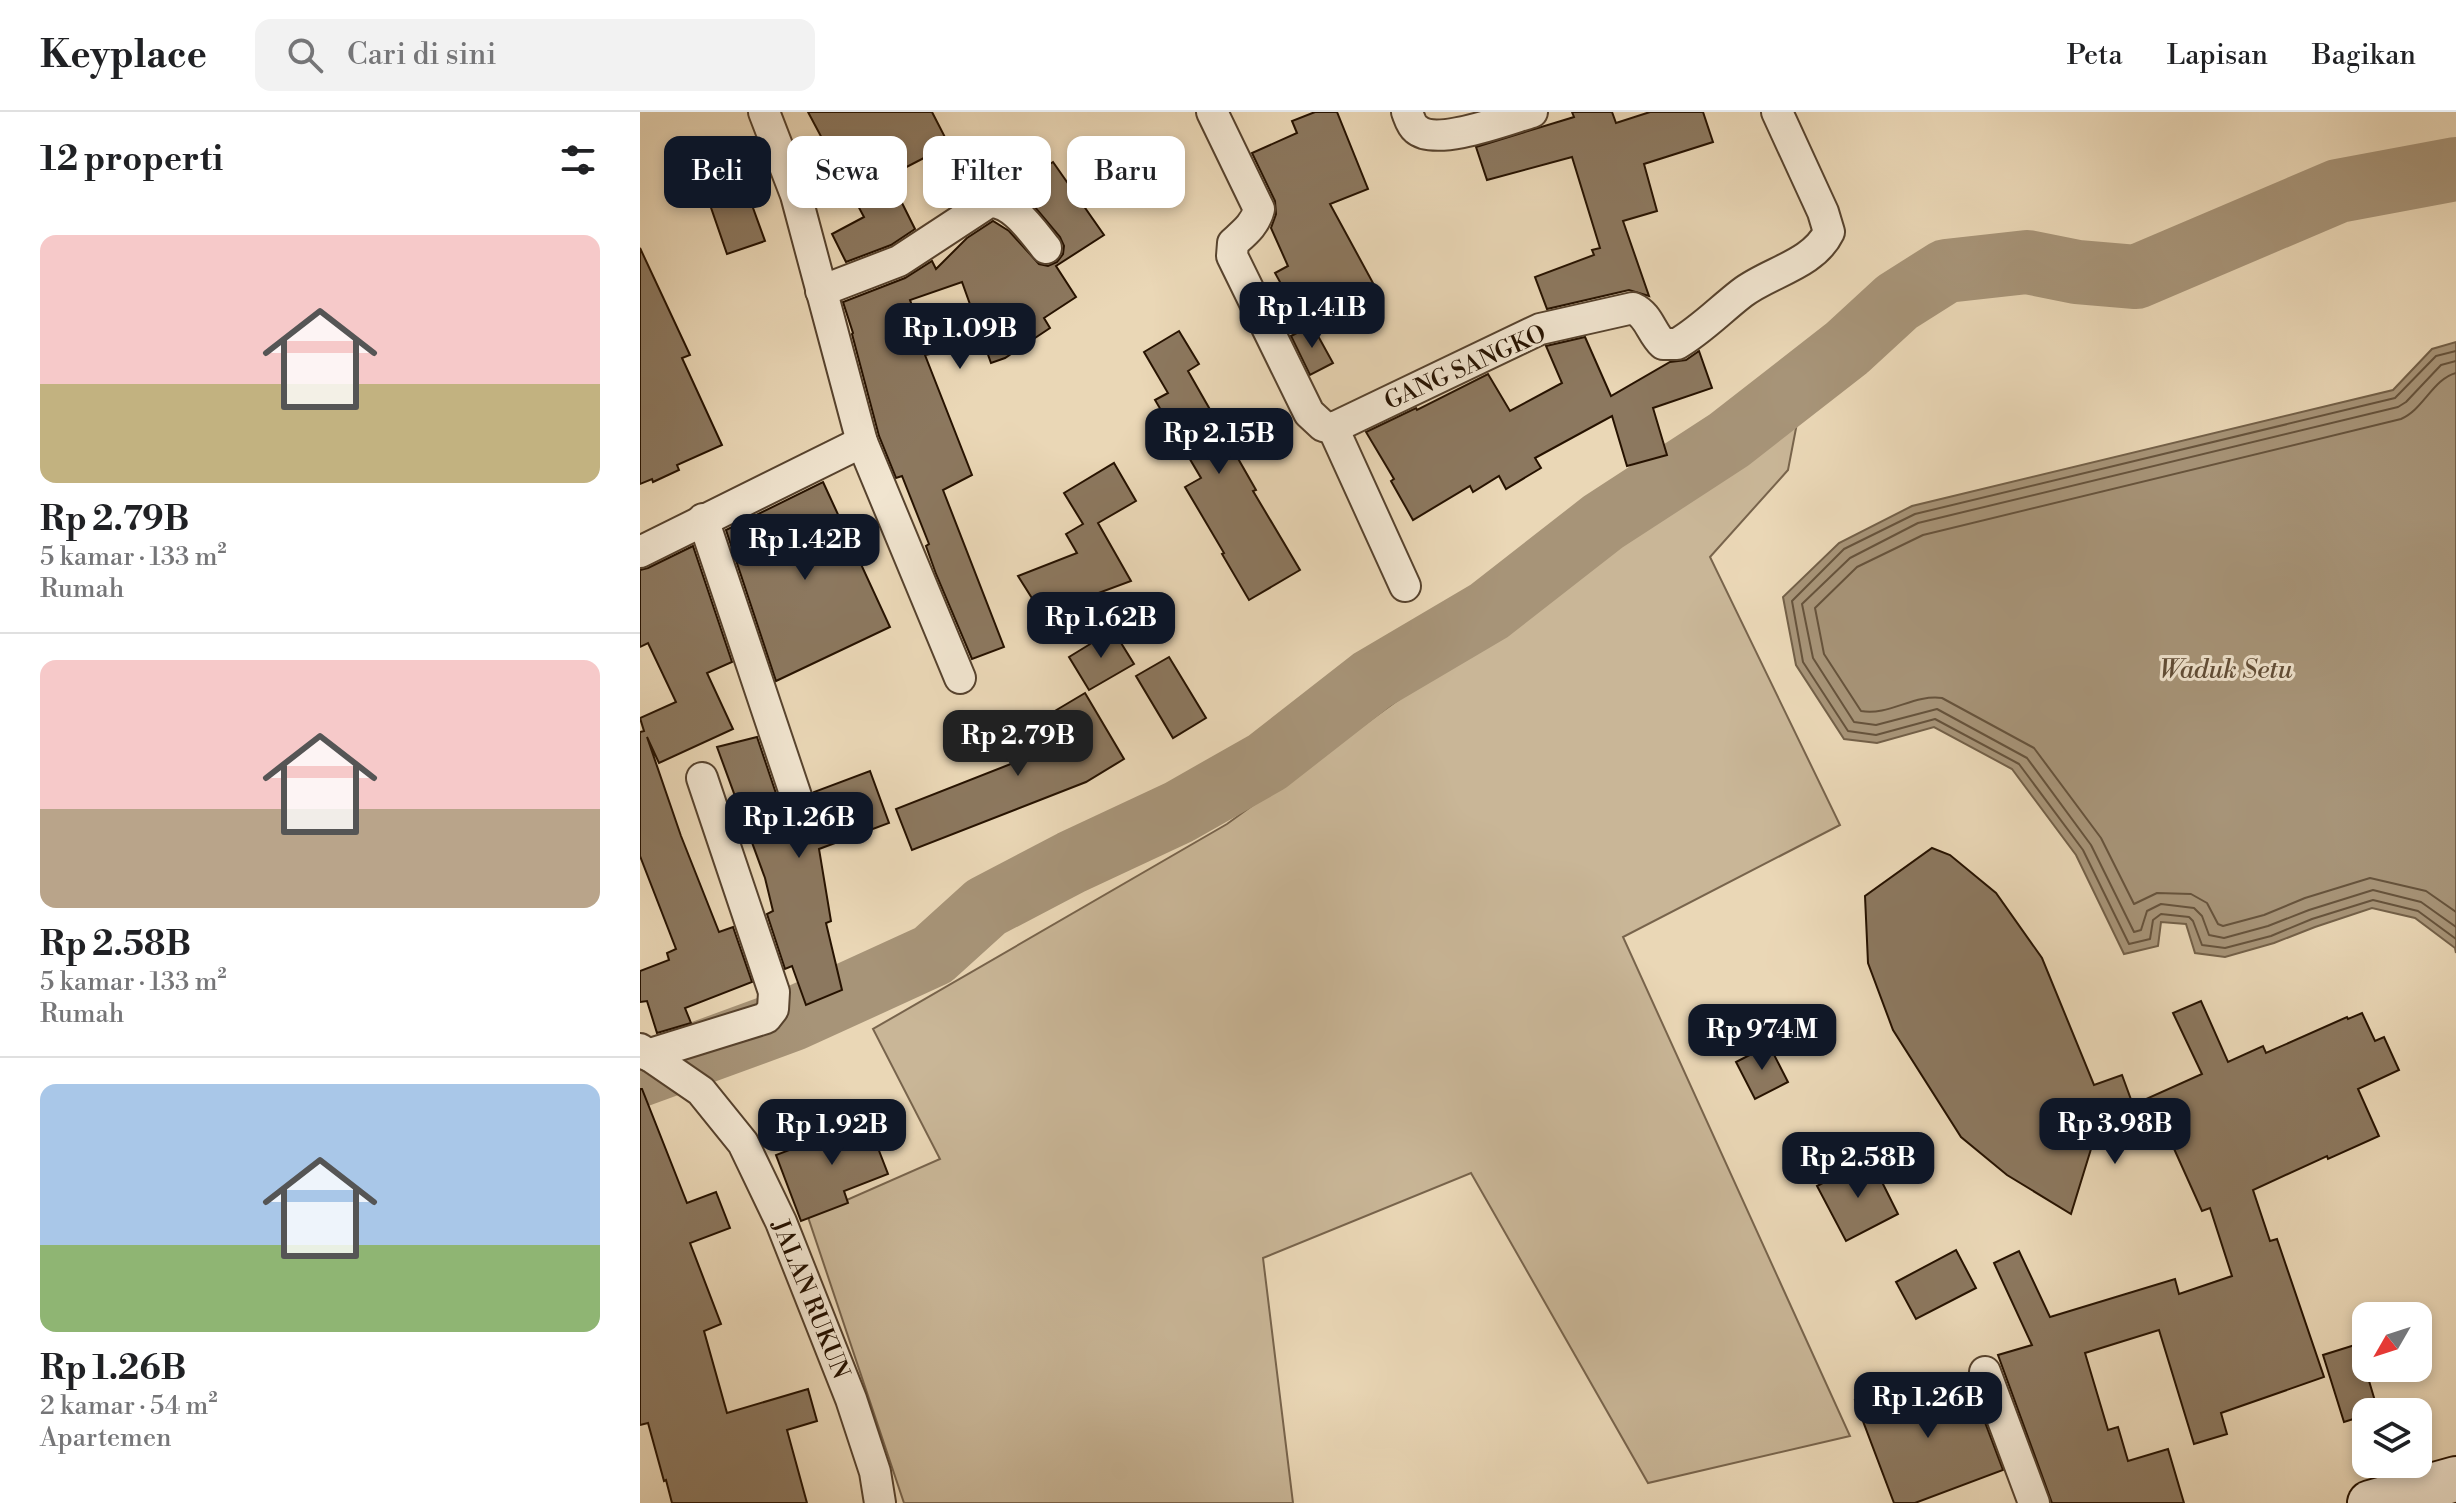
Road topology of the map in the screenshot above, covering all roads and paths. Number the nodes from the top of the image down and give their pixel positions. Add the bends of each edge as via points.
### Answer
1 (764, 112) edge
2 (1212, 112) edge
3 (1407, 112) edge
4 (1532, 112) edge
5 (1777, 112) edge
6 (1046, 248) dead end
7 (821, 291) junction
8 (1333, 428) junction
9 (862, 442) junction
10 (703, 519) junction
11 (640, 552) edge
12 (1405, 586) dead end
13 (960, 678) dead end
14 (702, 778) dead end
15 (806, 826) dead end
16 (649, 1056) edge
17 (1985, 1372) dead end
18 (2456, 1479) edge
19 (880, 1503) edge
20 (2034, 1503) edge
21 (2370, 1503) edge

1 - 7 street via 796,195
2 - 8 street via 1259,209 1250,228 1233,243 1232,256 1309,413
3 - 4 street via 1416,129 1433,135
5 - 8 street, GANG SANGKO via 1829,232 1808,256 1745,291 1677,344 1663,344 1642,312 1633,308 1540,329
6 - 7 street via 1013,212 989,202 899,261
7 - 9 street
8 - 12 street
9 - 10 street
9 - 13 street
10 - 11 street
10 - 15 street
14 - 16 street via 774,992 773,1009 766,1018
16 - 19 street, JALAN RUKUN via 701,1091 743,1143 776,1209 851,1399
17 - 20 street
18 - 21 main road

